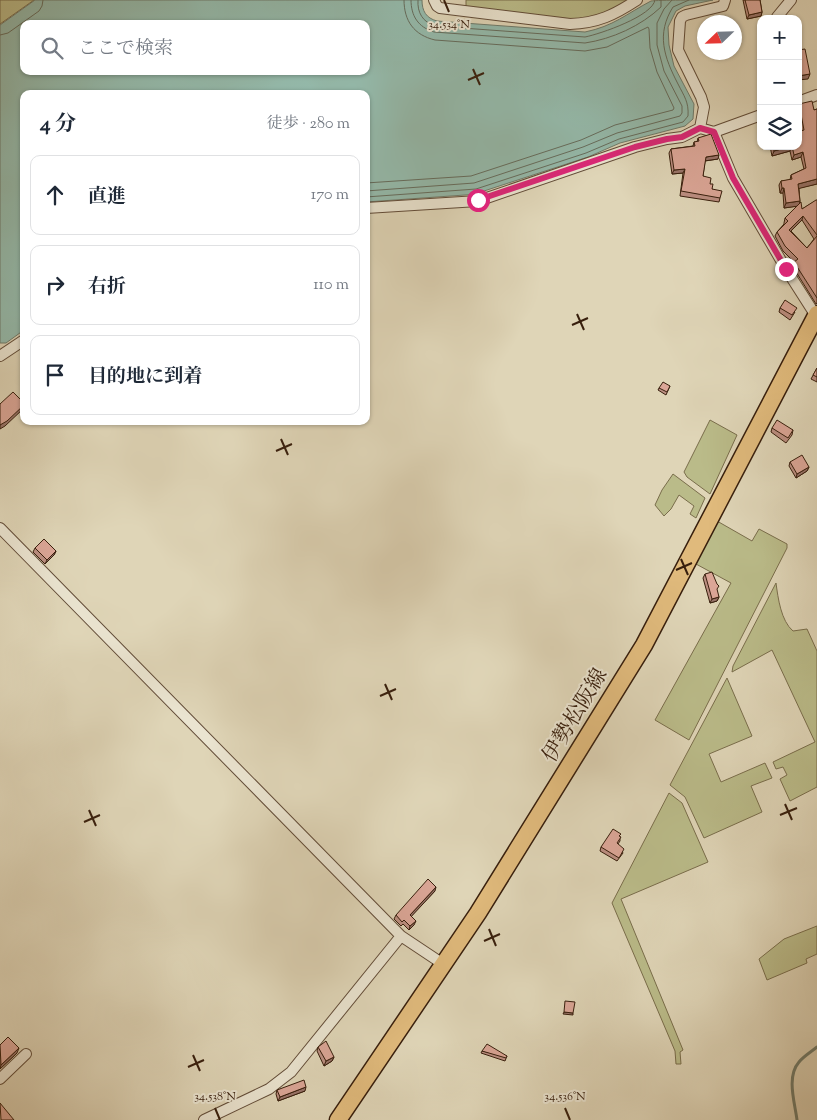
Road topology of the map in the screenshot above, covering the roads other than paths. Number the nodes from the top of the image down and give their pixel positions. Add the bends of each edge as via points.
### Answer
1 (434, 0) edge
2 (637, 0) edge
3 (790, 0) edge
4 (725, 1) edge
5 (779, 15) edge
6 (817, 95) edge
7 (802, 101) edge
8 (757, 116) edge
9 (700, 128) junction
10 (714, 132) junction
11 (370, 208) edge
12 (816, 315) edge
13 (20, 343) edge
14 (0, 356) edge
15 (0, 528) edge
16 (401, 936) junction
17 (443, 964) junction
18 (26, 1054) dead end
19 (0, 1079) edge
20 (204, 1120) edge
21 (338, 1120) edge

1 - 2 street via 440,8 589,24
3 - 5 street
4 - 9 street via 723,6 686,15 680,22 678,50 704,108
6 - 7 street
8 - 10 street
9 - 10 street
9 - 11 street via 682,137 635,147 478,200
10 - 12 street via 733,178
12 - 17 main road, 伊勢松阪線 via 644,645 513,858
13 - 14 street
15 - 16 street
16 - 17 street
16 - 20 street via 291,1072 269,1089
17 - 21 main road, 伊勢松阪線
18 - 19 street

